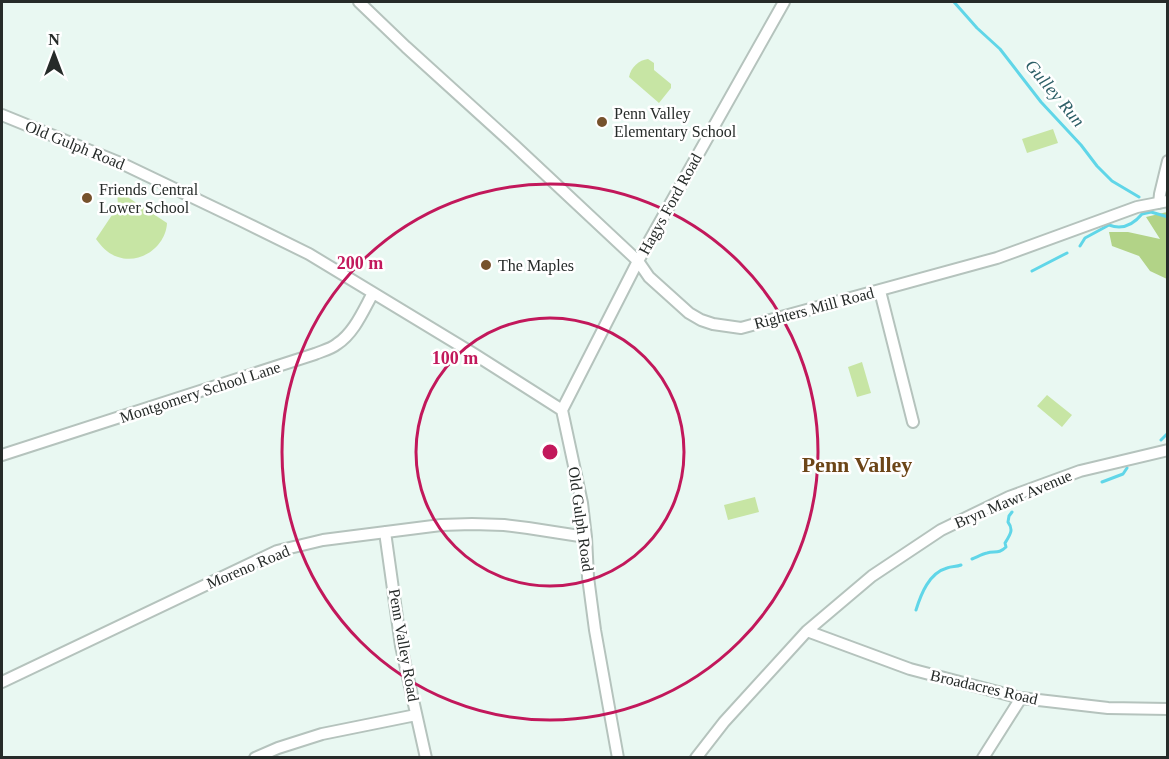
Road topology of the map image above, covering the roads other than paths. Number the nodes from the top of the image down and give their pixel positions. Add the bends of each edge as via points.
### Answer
1 (359, 2) edge
2 (784, 2) edge
3 (2, 115) edge
4 (1167, 161) edge
5 (1166, 175) edge
6 (1163, 202) edge
7 (638, 261) junction
8 (880, 291) junction
9 (372, 293) junction
10 (562, 410) junction
11 (912, 422) dead end
12 (1167, 450) edge
13 (2, 455) edge
14 (385, 532) junction
15 (586, 537) junction
16 (807, 631) junction
17 (2, 682) edge
18 (1021, 698) junction
19 (1167, 709) edge
20 (416, 715) junction
21 (255, 758) edge
22 (426, 758) edge
23 (618, 758) edge
24 (696, 758) edge
25 (983, 758) edge

1 - 7 street, Righters Mill Road
2 - 7 street, Hagys Ford Road
3 - 9 street, Old Gulph Road via 124,165 242,221 309,254
4 - 5 street
5 - 6 street via 1160,194
6 - 8 street, Righters Mill Road via 1137,207 998,258
7 - 8 street, Righters Mill Road via 649,277 689,313 701,320 738,328
7 - 10 street, Hagys Ford Road
8 - 11 street
9 - 10 street, Old Gulph Road
9 - 13 street, Montgomery School Lane via 359,319 337,345
10 - 15 street, Old Gulph Road
12 - 16 street, Bryn Mawr Avenue via 1080,471 1010,497 941,530 872,576
14 - 15 street, Moreno Road via 472,524
14 - 17 street, Moreno Road via 322,540 277,551
14 - 20 street, Penn Valley Road via 401,646
15 - 23 street, Old Gulph Road via 595,630
16 - 18 street, Broadacres Road via 910,669
16 - 24 street, Bryn Mawr Avenue
18 - 19 street, Broadacres Road via 1108,708
18 - 25 street
20 - 21 street via 322,734
20 - 22 street, Penn Valley Road

